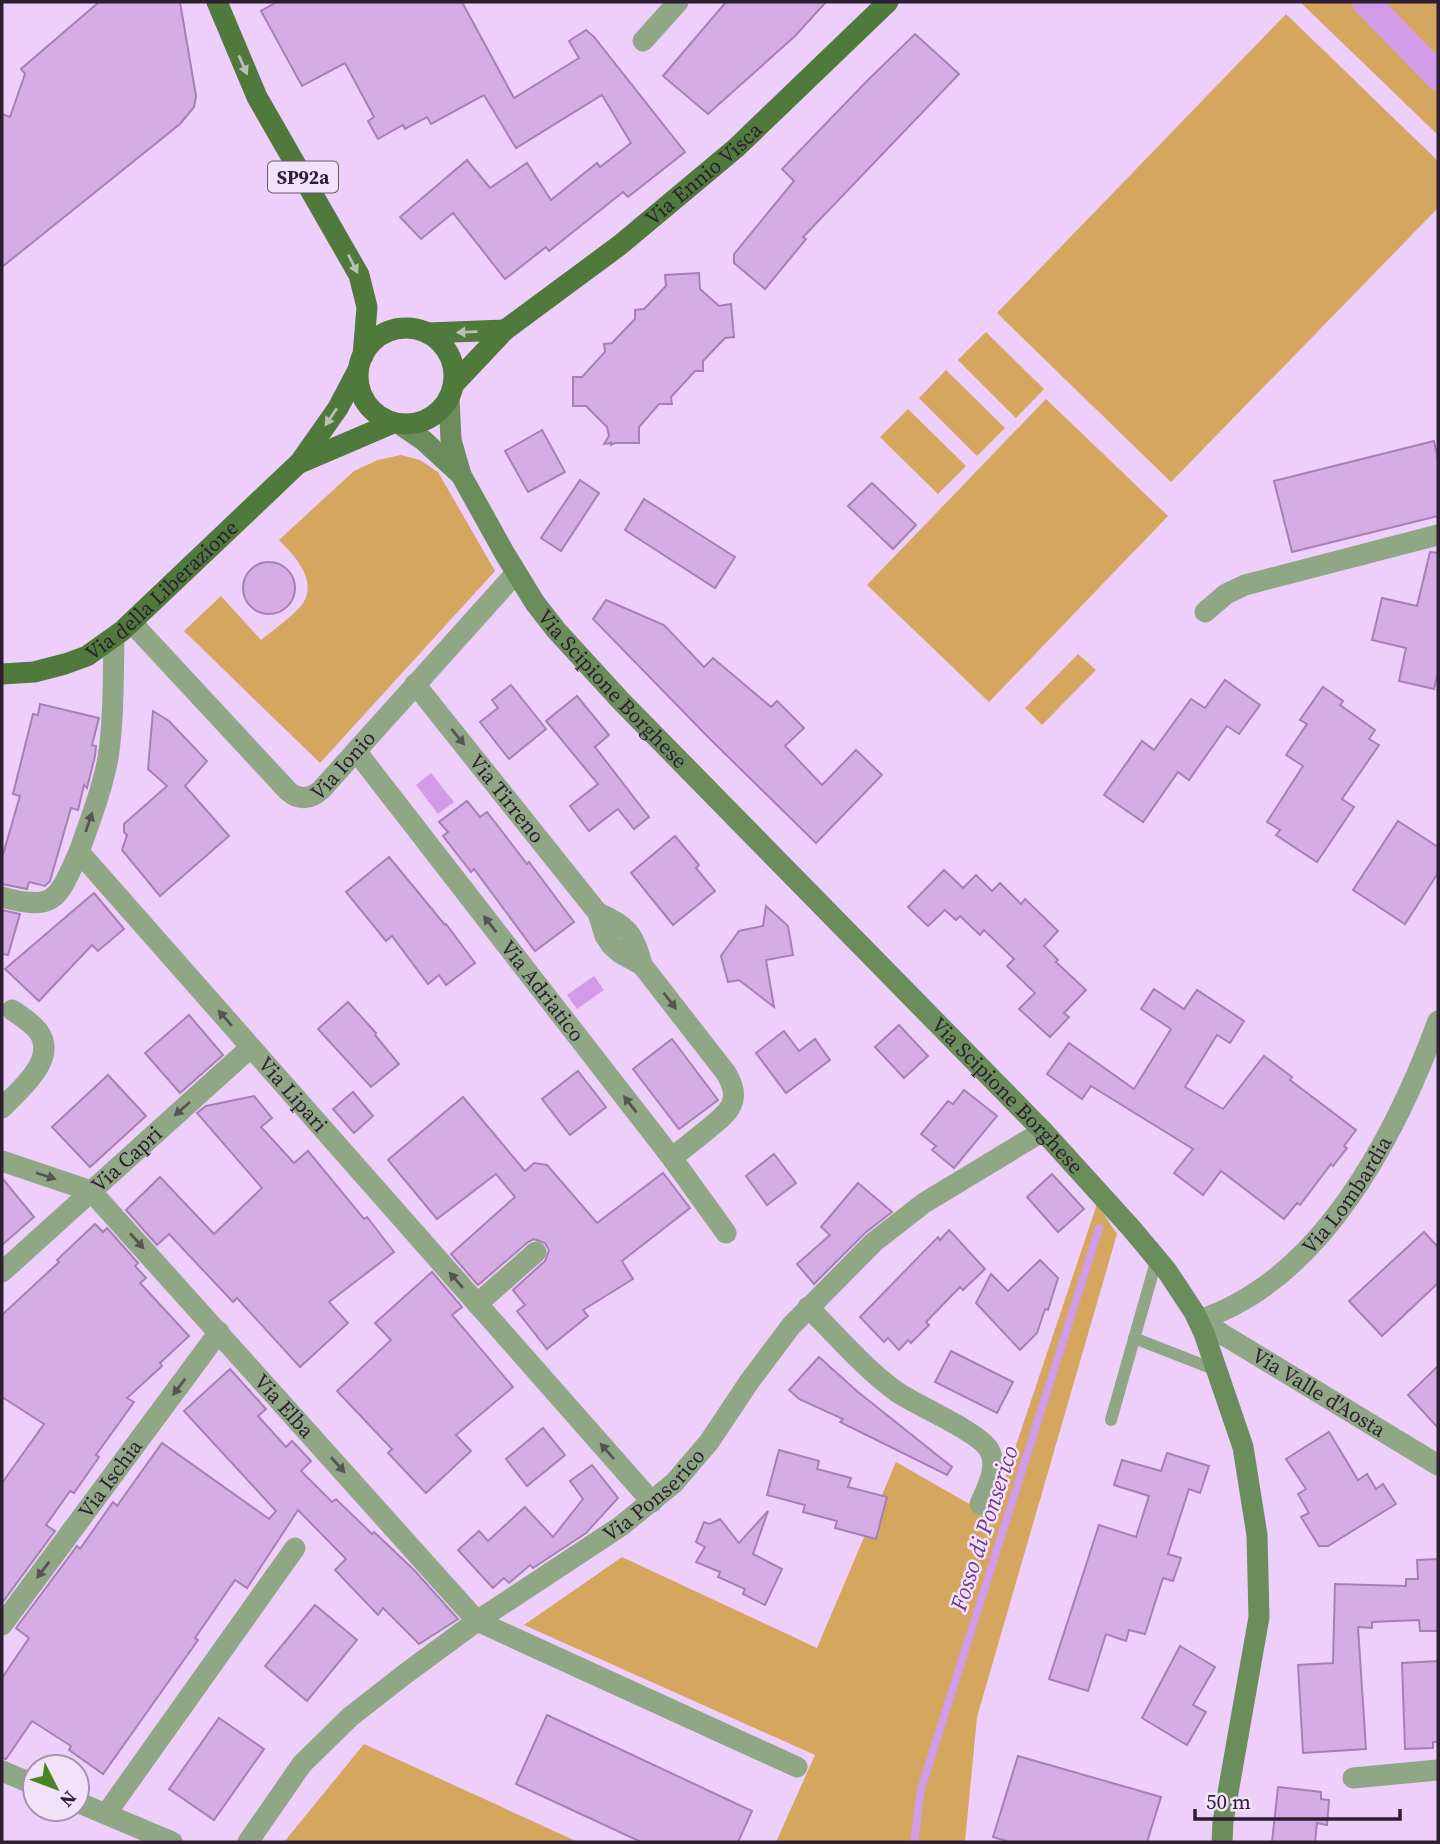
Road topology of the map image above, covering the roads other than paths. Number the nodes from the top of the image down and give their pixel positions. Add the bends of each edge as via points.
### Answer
1 (218, 2) edge
2 (678, 2) edge
3 (888, 2) edge
4 (643, 41) dead end
5 (505, 330) junction
6 (428, 333) junction
7 (360, 363) junction
8 (451, 392) junction
9 (397, 424) junction
10 (300, 463) junction
11 (461, 475) junction
12 (1438, 534) edge
13 (516, 573) junction
14 (1205, 612) dead end
15 (132, 623) junction
16 (114, 638) junction
17 (2, 674) edge
18 (415, 684) junction
19 (356, 751) junction
20 (79, 852) junction
21 (2, 897) edge
22 (12, 1010) dead end
23 (1438, 1021) edge
24 (251, 1047) junction
25 (2, 1108) edge
26 (1043, 1131) junction
27 (672, 1157) junction
28 (2, 1161) edge
29 (91, 1191) junction
30 (726, 1233) dead end
31 (536, 1252) dead end
32 (1157, 1258) junction
33 (2, 1272) edge
34 (477, 1304) junction
35 (808, 1307) junction
36 (1199, 1320) junction
37 (219, 1332) junction
38 (1134, 1338) junction
39 (1216, 1370) junction
40 (1111, 1420) dead end
41 (1438, 1465) edge
42 (652, 1502) junction
43 (980, 1504) dead end
44 (295, 1548) dead end
45 (477, 1621) junction
46 (2, 1625) edge
47 (797, 1767) dead end
48 (1438, 1770) edge
49 (2, 1771) edge
50 (1353, 1778) dead end
51 (21, 1779) edge
52 (91, 1808) edge
53 (106, 1814) junction
54 (172, 1842) edge
55 (248, 1842) edge
56 (1222, 1842) edge

1 -> 7 main road, SP92a via 257,97 359,275 367,307
2 - 4 street
3 - 5 main road, Via Ennio Visca via 695,183
5 -> 6 main road
5 - 8 main road, Via Ennio Visca
6 - 7 main road via 413,328 383,333
6 - 8 main road via 452,360
7 - 9 main road via 363,398 376,414
7 -> 10 main road, Via della Liberazione via 338,408
8 - 9 main road via 442,408 424,421
8 - 11 main road, Via Scipione Borghese via 451,440
9 - 10 main road, Via della Liberazione
9 - 11 main road, Via Scipione Borghese via 423,440
10 - 15 main road, Via della Liberazione
11 - 13 main road, Via Scipione Borghese
12 - 14 street via 1245,585
13 - 18 street, Via Ionio
13 - 26 main road, Via Scipione Borghese via 556,630 621,701
15 - 16 main road, Via della Liberazione
15 - 19 street, Via Ionio via 291,794 304,798 316,794
16 - 17 main road, Via della Liberazione via 65,664
20 -> 16 street via 107,761
18 - 19 street, Via Ionio
18 -> 27 street, Via Tirreno via 598,913 629,931 642,965 726,1073 733,1088 728,1113
27 -> 19 street, Via Adriatico
20 - 21 street via 62,887 46,901 29,904
24 -> 20 street, Via Lipari
22 - 25 street via 38,1032 43,1052 34,1073
23 - 36 street, Via Lombardia via 1390,1131 1326,1226 1261,1290
24 -> 29 street, Via Capri
34 -> 24 street, Via Lipari
26 - 32 main road, Via Scipione Borghese
26 - 35 street, Via Ponserico via 898,1221
27 - 30 street, Via Adriatico
28 -> 29 street
29 - 33 street, Via Capri
29 -> 37 street, Via Elba
31 - 34 street
32 - 36 main road, Via Scipione Borghese
32 - 38 lane
42 -> 34 street, Via Lipari
35 - 42 street, Via Ponserico via 699,1455
35 - 43 street via 881,1380 988,1448 993,1472
36 - 39 main road, Via Scipione Borghese
36 - 41 street, Via Valle d'Aosta
37 -> 45 street, Via Elba
37 -> 46 street, Via Ischia
38 - 39 lane
38 - 40 lane
39 - 56 main road, Via Scipione Borghese via 1242,1447 1257,1535 1259,1617
42 - 45 street, Via Ponserico
44 - 53 street
45 - 47 street
45 - 55 street, Via Ponserico via 321,1744 292,1776
48 - 50 street
49 - 51 street
52 - 53 street
53 - 54 street

